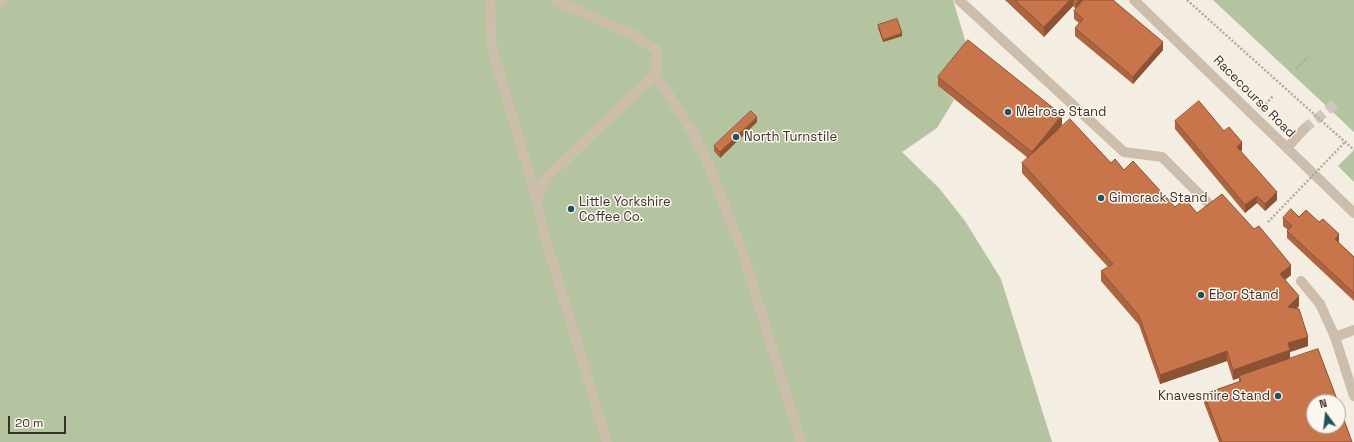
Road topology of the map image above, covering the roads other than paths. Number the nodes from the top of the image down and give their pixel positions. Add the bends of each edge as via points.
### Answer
1 (4, 0) edge
2 (490, 0) edge
3 (555, 0) edge
4 (959, 0) edge
5 (1134, 0) edge
6 (0, 2) edge
7 (656, 74) junction
8 (1304, 129) tunnel mouth
9 (1287, 148) junction
10 (537, 200) junction
11 (1212, 207) edge
12 (1354, 213) edge
13 (1301, 281) dead end
14 (1354, 330) edge
15 (1335, 337) junction
16 (1354, 396) edge
17 (607, 442) edge
18 (801, 442) edge

1 - 6 lane
2 - 10 lane via 492,48
3 - 7 lane via 635,36 656,50
4 - 11 lane via 1124,152 1162,157
5 - 9 lane, Racecourse Road
7 - 10 lane via 546,178
7 - 18 lane via 705,156 743,253
8 - 9 lane
9 - 12 lane, Racecourse Road
10 - 17 lane via 542,226
13 - 15 lane via 1320,304
14 - 15 lane
15 - 16 lane

